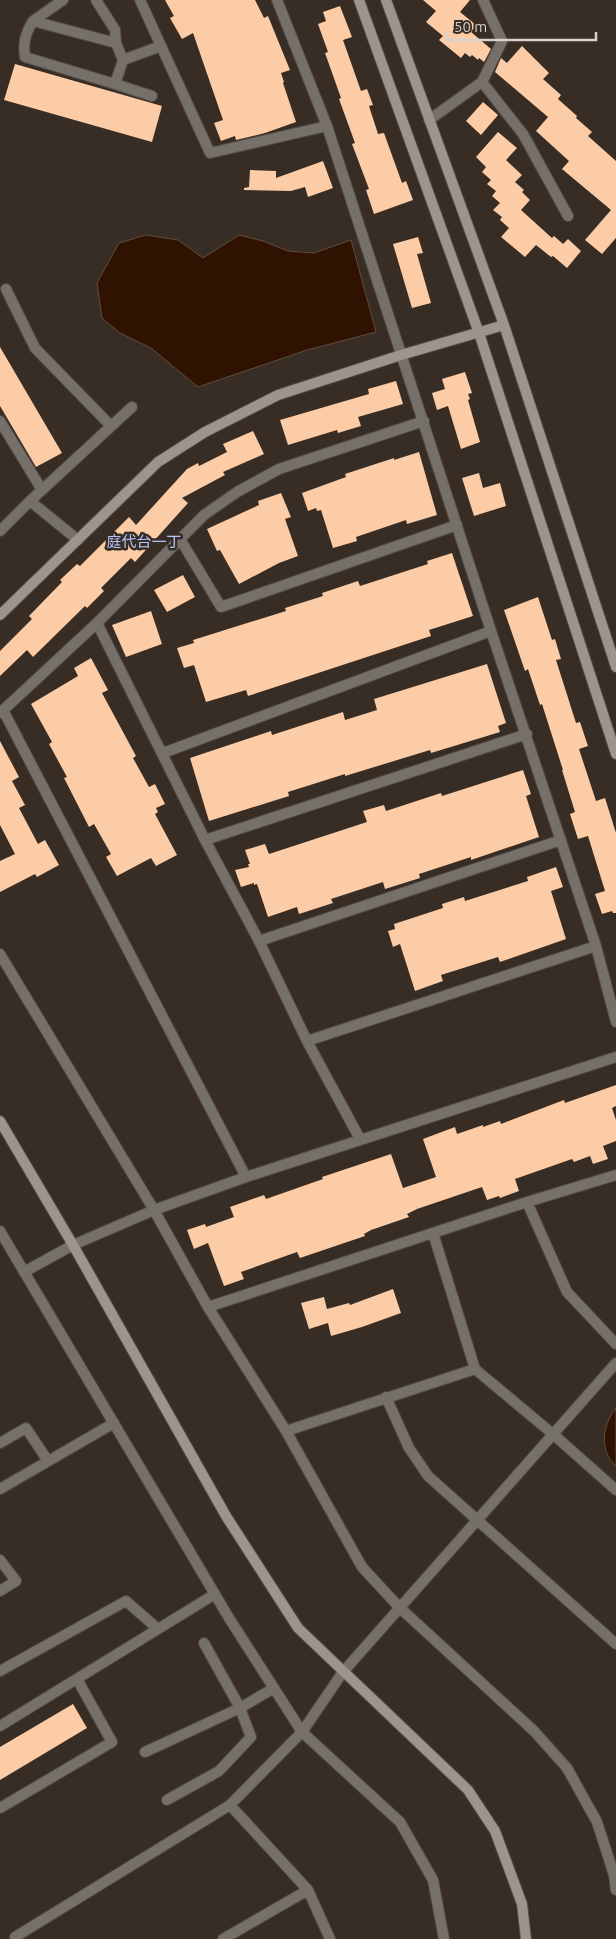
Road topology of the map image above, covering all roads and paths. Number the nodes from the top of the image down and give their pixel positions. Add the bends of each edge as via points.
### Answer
1 (63, 0) edge
2 (96, 0) edge
3 (140, 0) edge
4 (277, 0) edge
5 (359, 0) edge
6 (386, 0) edge
7 (483, 0) edge
8 (33, 21) junction
9 (116, 43) junction
10 (161, 46) junction
11 (122, 60) junction
12 (482, 82) junction
13 (115, 84) junction
14 (152, 96) dead end
15 (429, 120) junction
16 (327, 126) junction
17 (568, 216) dead end
18 (6, 289) dead end
19 (504, 325) junction
20 (478, 333) junction
21 (401, 355) junction
22 (132, 407) dead end
23 (0, 421) edge
24 (424, 421) junction
25 (111, 426) junction
26 (42, 490) junction
27 (30, 501) junction
28 (2, 525) edge
29 (457, 525) junction
30 (78, 540) junction
31 (180, 540) junction
32 (0, 615) edge
33 (97, 623) junction
34 (491, 631) junction
35 (616, 668) edge
36 (1, 712) edge
37 (527, 734) junction
38 (163, 753) junction
39 (616, 754) edge
40 (206, 840) junction
41 (561, 840) junction
42 (258, 941) junction
43 (596, 946) junction
44 (0, 954) edge
45 (616, 1022) edge
46 (307, 1041) junction
47 (616, 1057) edge
48 (0, 1122) edge
49 (360, 1139) junction
50 (616, 1175) edge
51 (246, 1177) junction
52 (527, 1202) junction
53 (154, 1210) junction
54 (0, 1231) edge
55 (433, 1233) junction
56 (73, 1245) junction
57 (24, 1272) junction
58 (208, 1307) junction
59 (616, 1344) edge
60 (616, 1363) edge
61 (475, 1369) junction
62 (386, 1397) junction
63 (114, 1423) junction
64 (286, 1431) junction
65 (554, 1435) junction
66 (0, 1443) edge
67 (48, 1461) junction
68 (0, 1489) edge
69 (616, 1490) edge
70 (478, 1520) junction
71 (0, 1560) edge
72 (0, 1591) edge
73 (215, 1594) junction
74 (399, 1607) junction
75 (158, 1629) junction
76 (204, 1643) dead end
77 (616, 1644) edge
78 (0, 1671) edge
79 (343, 1672) junction
80 (77, 1678) junction
81 (274, 1688) junction
82 (240, 1708) junction
83 (0, 1726) edge
84 (302, 1732) junction
85 (145, 1752) dead end
86 (167, 1800) dead end
87 (230, 1805) junction
88 (0, 1808) edge
89 (308, 1890) junction
90 (616, 1890) edge
91 (16, 1939) edge
92 (223, 1939) edge
93 (330, 1939) edge
94 (444, 1939) edge
95 (526, 1939) edge

1 - 8 street
2 - 9 street via 115,30
3 - 10 street
4 - 16 street
5 - 20 street
6 - 15 street
7 - 12 street via 502,41
8 - 9 street
8 - 13 street via 26,33 25,57
9 - 11 street
10 - 11 street
10 - 16 street via 210,153
11 - 13 street
12 - 15 street
12 - 17 street via 523,134
13 - 14 street
15 - 19 street
16 - 21 street
18 - 25 street via 35,348
19 - 20 street
19 - 35 street
20 - 21 street
20 - 39 street
21 - 24 street
21 - 30 street via 278,395 205,432 158,462
22 - 25 street
23 - 26 street
24 - 29 street
24 - 31 street via 279,469 204,515
25 - 26 street
26 - 27 street
27 - 28 street
27 - 30 street
29 - 31 street via 222,608
29 - 34 street
30 - 32 street
31 - 33 street
33 - 36 street
33 - 38 street
34 - 37 street
34 - 38 street
36 - 51 street
37 - 40 street
37 - 41 street
38 - 40 street
40 - 42 street
41 - 42 street
41 - 43 street
42 - 46 street
43 - 45 street
43 - 46 street
44 - 53 street
46 - 49 street
47 - 49 street
48 - 56 street
49 - 51 street
50 - 52 street
51 - 53 street
52 - 55 street
52 - 59 street via 567,1292
53 - 56 street
53 - 58 street
54 - 57 street
55 - 58 street
55 - 61 street
56 - 57 street
56 - 79 street via 226,1516 298,1628
57 - 63 street
58 - 64 street
60 - 65 street
61 - 62 street
61 - 65 street
62 - 64 street
62 - 70 street via 409,1448 428,1476
63 - 67 street
63 - 73 street
64 - 74 street via 362,1567
65 - 69 street
65 - 70 street
66 - 67 street via 26,1428
67 - 68 street
70 - 74 street
70 - 77 street
71 - 72 street via 16,1581
73 - 75 street
73 - 81 street
74 - 79 street
74 - 90 street via 534,1731 567,1768 597,1822
75 - 78 street via 126,1601
75 - 80 street
76 - 82 street
79 - 84 street
79 - 95 street via 468,1790 495,1831 522,1904
80 - 83 street
80 - 88 street via 112,1742
81 - 82 street
81 - 84 street
82 - 85 street
82 - 86 street via 251,1737 219,1771
84 - 87 street
84 - 94 street via 400,1822 433,1880
87 - 89 street
87 - 91 street
89 - 92 street
89 - 93 street

